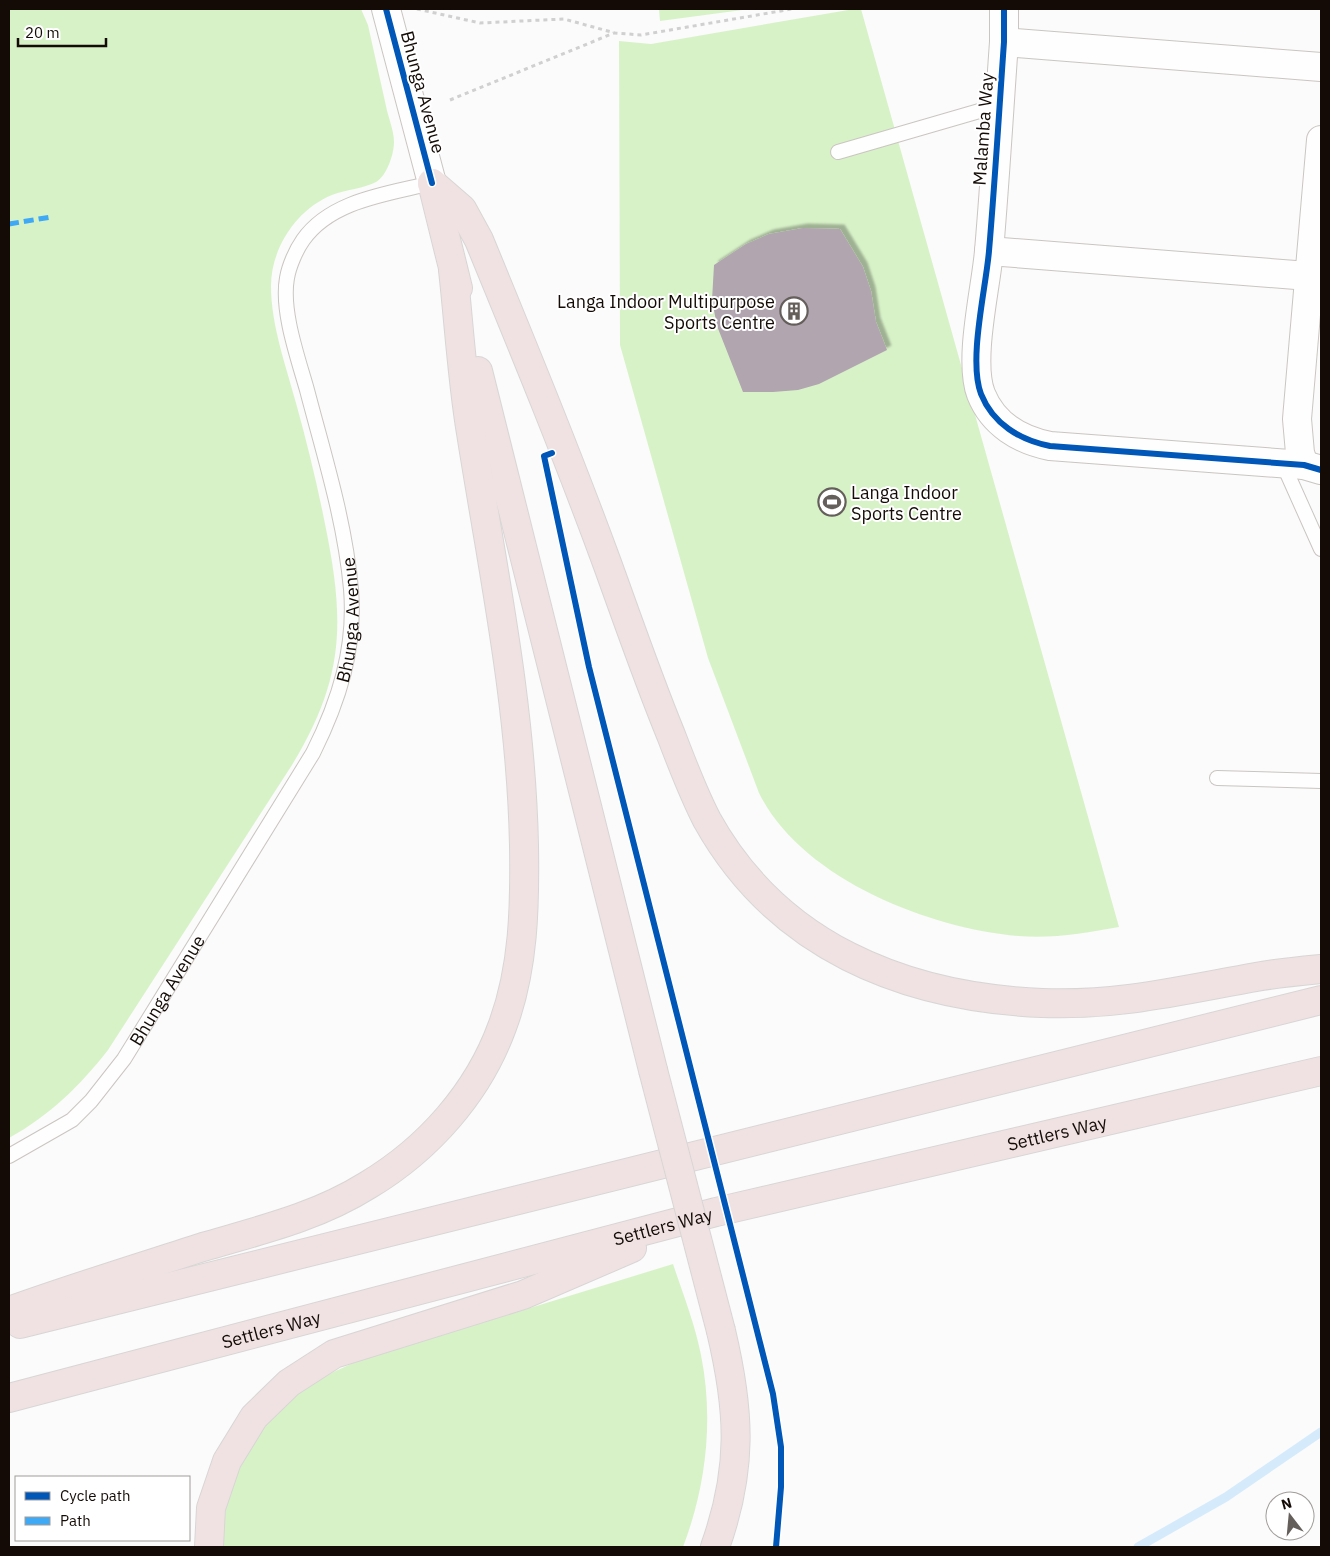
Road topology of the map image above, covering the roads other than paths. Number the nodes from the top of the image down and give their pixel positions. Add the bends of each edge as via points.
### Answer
1 (386, 9) edge
2 (1004, 9) edge
3 (1004, 42) junction
4 (1321, 67) edge
5 (1000, 105) junction
6 (1321, 140) edge
7 (838, 152) dead end
8 (432, 183) junction
9 (989, 251) junction
10 (453, 270) junction
11 (1315, 277) edge
12 (1303, 466) edge
13 (1321, 549) edge
14 (1217, 778) dead end
15 (1321, 781) edge
16 (1321, 968) edge
17 (1321, 1000) edge
18 (1321, 1071) edge
19 (9, 1156) edge
20 (716, 1212) junction
21 (9, 1311) edge
22 (9, 1327) edge
23 (9, 1398) edge
24 (209, 1547) edge
25 (715, 1547) edge

1 - 8 street, Bhunga Avenue
2 - 3 street, Malamba Way
3 - 4 street
3 - 5 street, Malamba Way
5 - 7 lane
5 - 9 street, Malamba Way
6 - 11 street
8 - 10 highway
8 - 16 highway via 462,209 479,240 565,448 657,702 706,818 740,868 776,907 808,934 849,958 898,978 984,998 1044,1003 1139,999
8 - 19 lane, Bhunga Avenue via 366,199 334,213 316,225 303,241 287,279 292,334 341,520 351,590 350,649 332,714 313,753 124,1058 72,1120
9 - 11 street
9 - 12 street, Malamba Way via 977,374 981,393 990,410 1016,435 1050,446
10 - 21 highway via 470,430 495,565 522,780 523,932 516,977 502,1028 480,1073 451,1117 412,1154 369,1185 320,1212 98,1280
10 - 25 highway, bridge via 732,1376 736,1462 730,1501
11 - 12 street via 1297,419
12 - 13 lane
14 - 15 lane
17 - 22 highway
18 - 20 highway, Settlers Way
20 - 23 highway, Settlers Way
20 - 24 highway via 523,1295 334,1354 289,1383 254,1417 227,1461 211,1508

